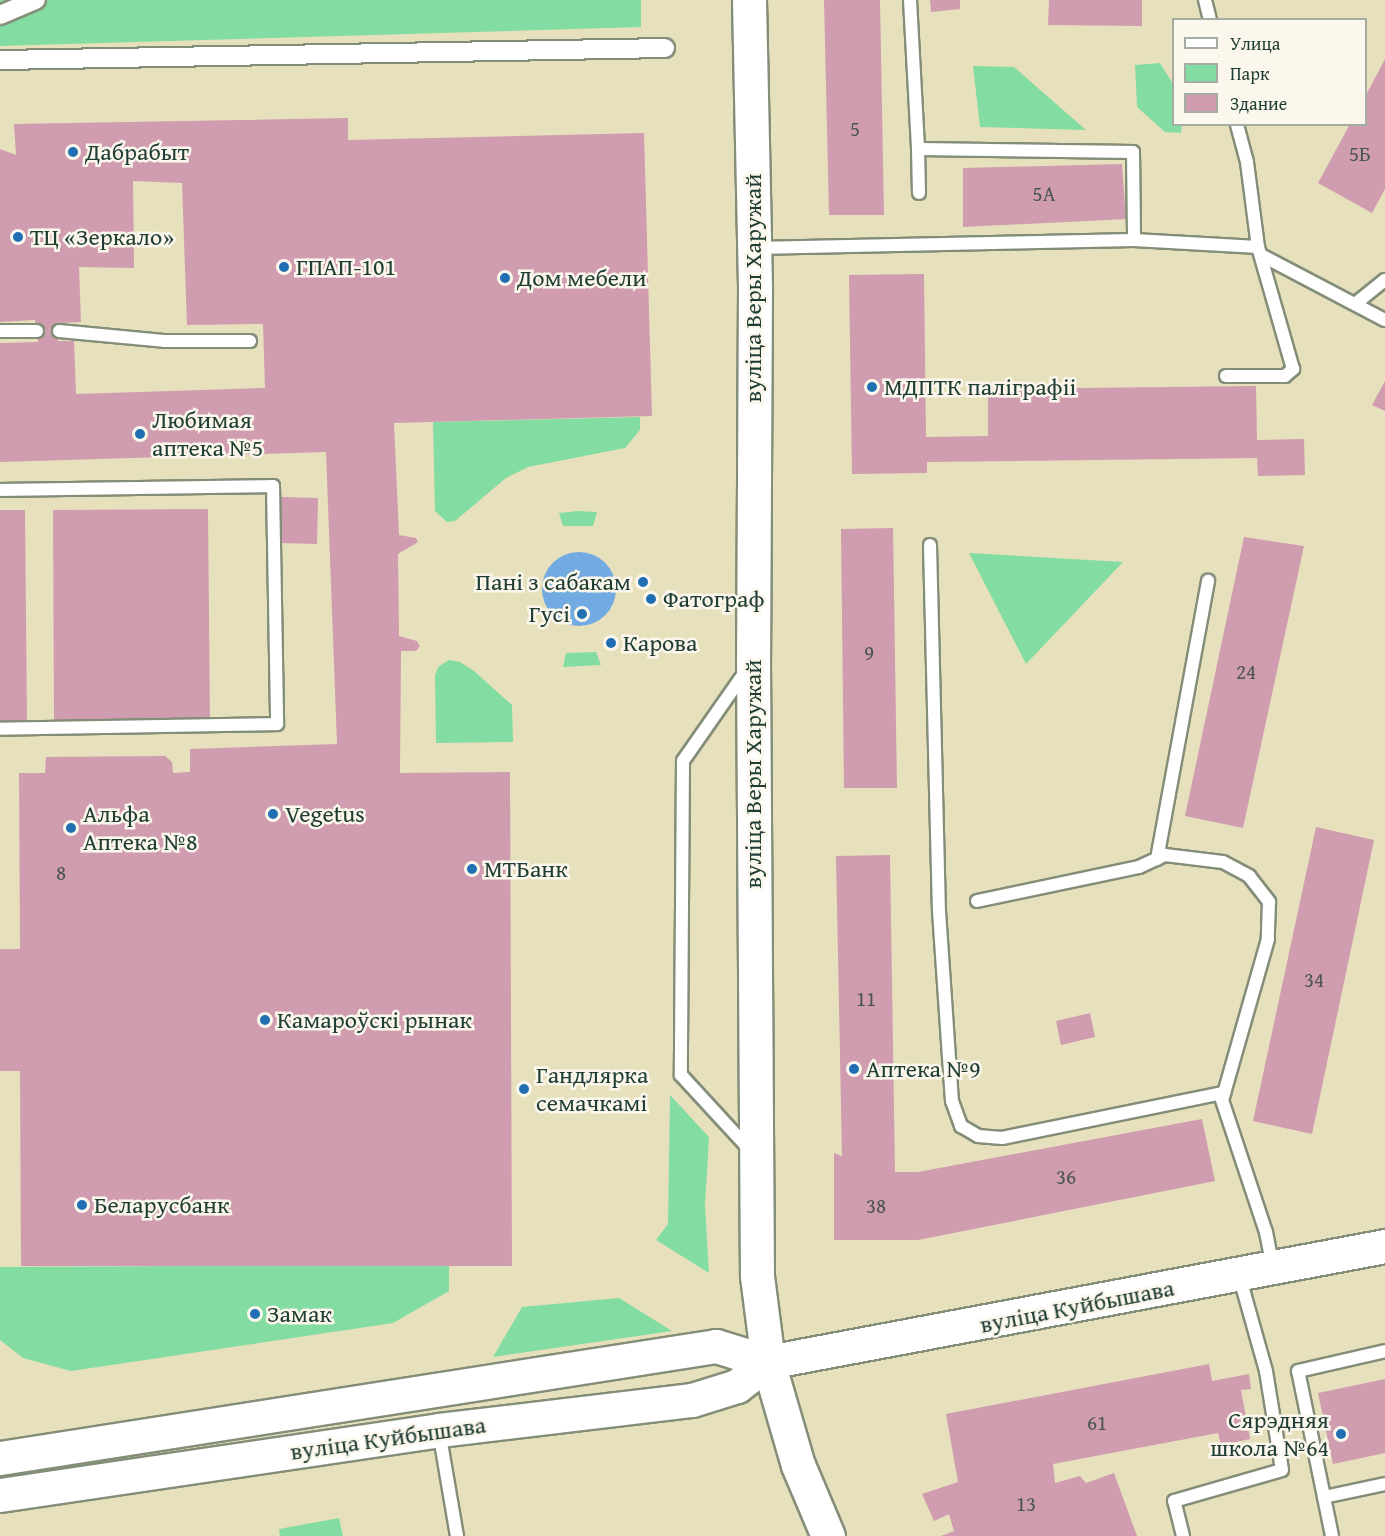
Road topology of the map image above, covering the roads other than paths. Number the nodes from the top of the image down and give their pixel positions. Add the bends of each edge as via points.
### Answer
1 (36, 0) edge
2 (748, 0) edge
3 (910, 0) edge
4 (1204, 0) edge
5 (0, 15) edge
6 (1209, 18) edge
7 (665, 48) dead end
8 (0, 60) edge
9 (1238, 126) edge
10 (918, 149) junction
11 (919, 194) dead end
12 (1134, 240) junction
13 (754, 248) junction
14 (1259, 251) junction
15 (1385, 280) edge
16 (1355, 304) junction
17 (1385, 320) edge
18 (37, 330) dead end
19 (0, 331) edge
20 (59, 331) dead end
21 (250, 341) dead end
22 (1226, 376) dead end
23 (0, 490) edge
24 (930, 545) dead end
25 (1208, 580) dead end
26 (753, 661) junction
27 (0, 729) edge
28 (1157, 860) junction
29 (977, 902) dead end
30 (1224, 1093) junction
31 (754, 1155) junction
32 (1385, 1246) edge
33 (1273, 1268) junction
34 (1239, 1275) junction
35 (1385, 1351) edge
36 (768, 1362) junction
37 (439, 1430) junction
38 (0, 1458) edge
39 (1385, 1484) edge
40 (0, 1496) edge
41 (1324, 1497) junction
42 (457, 1536) edge
43 (828, 1536) edge
44 (1183, 1536) edge
45 (1332, 1536) edge

1 - 5 street
2 - 13 main road, вуліца Веры Харужай
3 - 10 lane
4 - 6 lane
7 - 8 street
9 - 14 lane via 1247,162
10 - 11 lane
10 - 12 lane via 1133,152
12 - 13 lane
12 - 14 lane
13 - 26 main road, вуліца Веры Харужай
14 - 16 lane
14 - 22 lane via 1293,369 1285,376
15 - 16 lane
16 - 17 lane
18 - 19 lane
20 - 21 lane via 164,341
23 - 27 lane via 273,486 277,724
24 - 30 lane via 939,910 952,1101 961,1126 978,1136 1002,1138
25 - 28 lane
26 - 31 main road, вуліца Веры Харужай
26 - 31 lane via 683,761 681,1075
28 - 29 lane
28 - 30 lane via 1165,855 1223,862 1249,876 1269,902 1268,939
30 - 33 lane via 1222,1100 1266,1232
31 - 36 main road, вуліца Веры Харужай via 758,1276
32 - 33 main road, вуліца Куйбышава
33 - 34 main road, вуліца Куйбышава
34 - 36 main road, вуліца Куйбышава
34 - 44 lane via 1266,1371 1282,1470 1174,1501
35 - 41 lane via 1298,1371
36 - 37 main road, вуліца Куйбышава via 737,1386 692,1400
36 - 38 main road, вуліца Куйбышава via 716,1346
36 - 43 main road, вуліца Веры Харужай via 798,1465
37 - 40 main road, вуліца Куйбышава
37 - 42 lane
39 - 41 lane
41 - 45 lane

